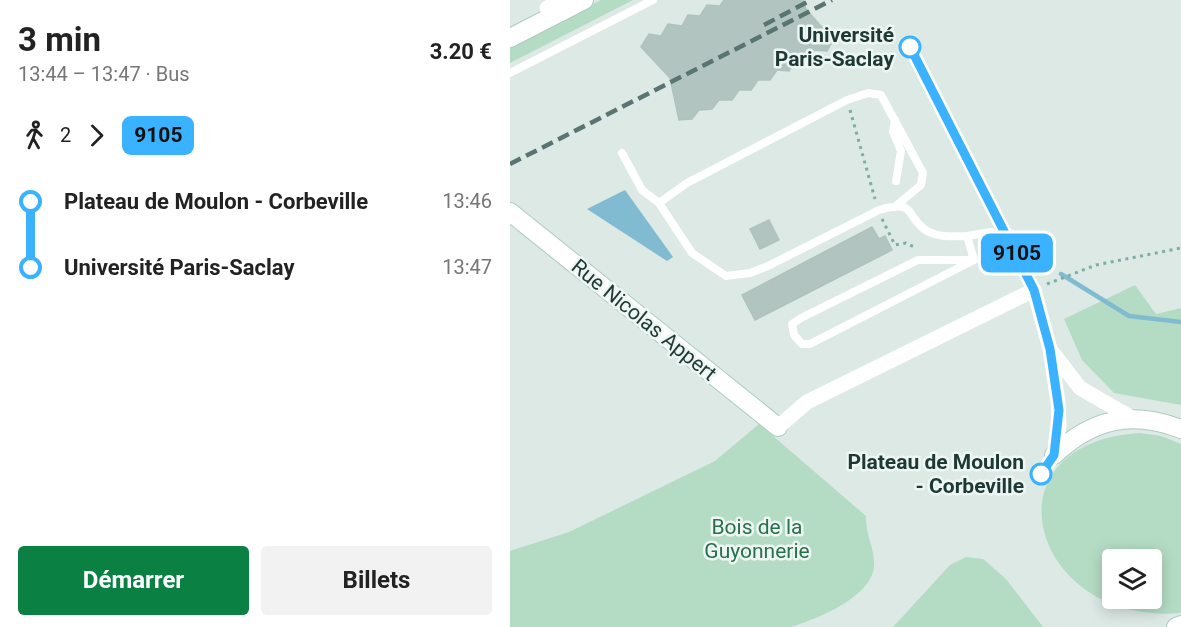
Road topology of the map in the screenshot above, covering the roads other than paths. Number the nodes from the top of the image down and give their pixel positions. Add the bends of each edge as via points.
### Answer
1 (562, 0) edge
2 (584, 0) edge
3 (652, 0) edge
4 (547, 8) dead end
5 (510, 38) edge
6 (510, 73) edge
7 (896, 120) junction
8 (622, 153) dead end
9 (896, 181) dead end
10 (659, 203) junction
11 (897, 204) junction
12 (510, 212) edge
13 (991, 232) dead end
14 (967, 236) junction
15 (974, 260) junction
16 (1050, 349) junction
17 (1132, 418) junction
18 (778, 427) joint
19 (1181, 429) edge
20 (1054, 455) joint
21 (1181, 625) edge
22 (1176, 627) edge

1 - 4 street
2 - 5 street
3 - 6 lane
7 - 9 lane via 893,132 901,151
7 - 10 lane via 881,95 868,93 847,100 687,183
7 - 11 lane via 923,173 921,185
8 - 10 lane via 642,190
10 - 11 lane via 692,253 726,276 768,266
11 - 14 lane via 906,208 927,231 943,237
12 - 18 street, Rue Nicolas Appert
13 - 14 lane
14 - 15 lane
15 - 15 lane via 810,344 802,344 794,335 792,324 801,318 918,260
16 - 17 street via 1080,388
16 - 18 street via 1034,290 807,402
16 - 20 street via 1059,410
17 - 19 street via 1160,421
17 - 20 street via 1089,429
21 - 22 street

